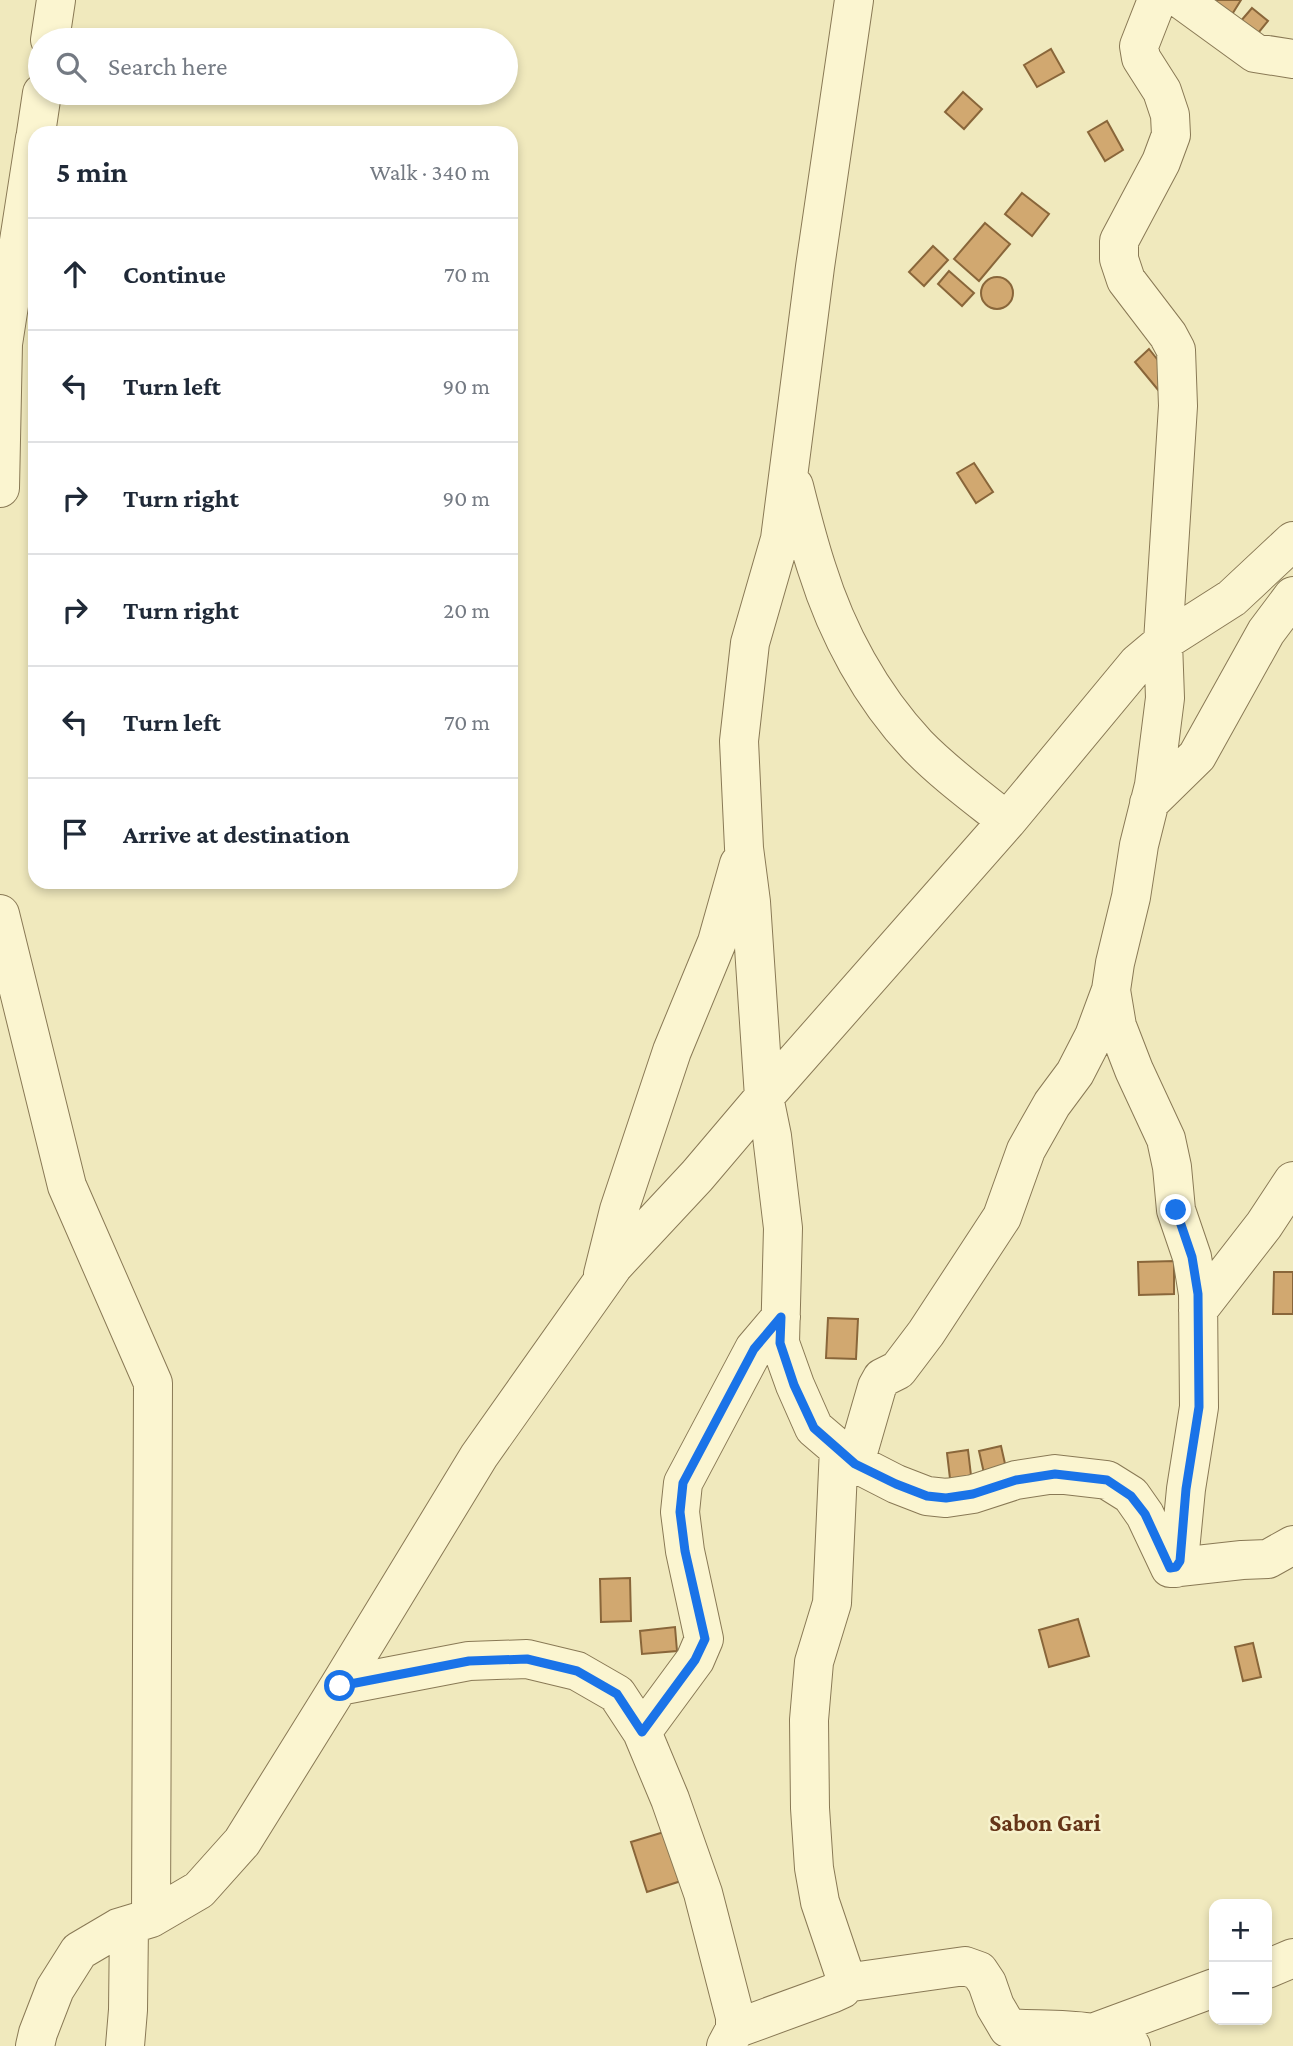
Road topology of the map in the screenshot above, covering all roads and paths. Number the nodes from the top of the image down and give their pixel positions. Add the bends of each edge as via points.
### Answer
1 (56, 0) edge
2 (855, 0) edge
3 (1157, 0) edge
4 (1182, 0) edge
5 (52, 28) edge
6 (1293, 59) edge
7 (40, 105) edge
8 (36, 126) edge
9 (28, 181) edge
10 (789, 467) junction
11 (0, 488) edge
12 (1293, 541) edge
13 (1293, 596) edge
14 (1163, 642) junction
15 (1149, 803) junction
16 (1007, 821) junction
17 (744, 848) junction
18 (0, 914) edge
19 (1111, 990) junction
20 (764, 1097) junction
21 (1293, 1181) edge
22 (600, 1286) junction
23 (1198, 1310) junction
24 (781, 1317) junction
25 (847, 1456) junction
26 (1293, 1545) edge
27 (1176, 1567) junction
28 (340, 1686) junction
29 (642, 1732) junction
30 (140, 1921) junction
31 (1293, 1958) edge
32 (1272, 1967) edge
33 (845, 1983) junction
34 (1209, 1990) edge
35 (1095, 2032) junction
36 (730, 2037) edge
37 (30, 2041) edge
38 (125, 2046) edge
39 (1131, 2046) edge

1 - 5 street
2 - 10 street
3 - 14 street via 1139,46 1141,58 1162,91 1171,135 1119,241 1119,259 1126,280 1176,350 1178,406
4 - 6 street via 1255,53
7 - 8 street
9 - 11 street via 3,344
10 - 16 street via 817,570 871,687 917,745
10 - 17 street via 780,539 750,643 739,741
12 - 14 street via 1232,598
13 - 15 street via 1266,632 1197,756
14 - 15 street via 1165,698
14 - 16 street via 1138,663
15 - 19 street
16 - 20 street
17 - 20 street
17 - 22 street via 717,942 672,1051 619,1210
18 - 30 street via 67,1186 153,1383
19 - 23 street via 1121,1037 1166,1139 1176,1210 1192,1257
19 - 25 street via 1076,1073 1026,1150 1002,1217 926,1333 898,1370 882,1378
20 - 22 street
20 - 24 street via 783,1228
21 - 23 street
22 - 28 street via 479,1456
23 - 27 street via 1199,1407
24 - 25 street via 780,1343 814,1428
24 - 29 street via 754,1349 683,1483 680,1512 685,1551 705,1639
25 - 27 street via 896,1484 946,1498 1055,1474 1107,1480 1131,1496 1145,1514 1170,1568
25 - 33 street via 832,1602 814,1662 809,1720 814,1868
26 - 27 street via 1268,1559
28 - 29 street via 469,1661 527,1659 577,1671 617,1694
28 - 30 street via 242,1842 199,1890
29 - 36 street via 703,1893 735,2017
30 - 37 street via 79,1951
30 - 38 street
31 - 32 street
33 - 35 street via 965,1966 979,1971 1008,2028
33 - 36 street via 842,1989
34 - 35 street
35 - 39 street

